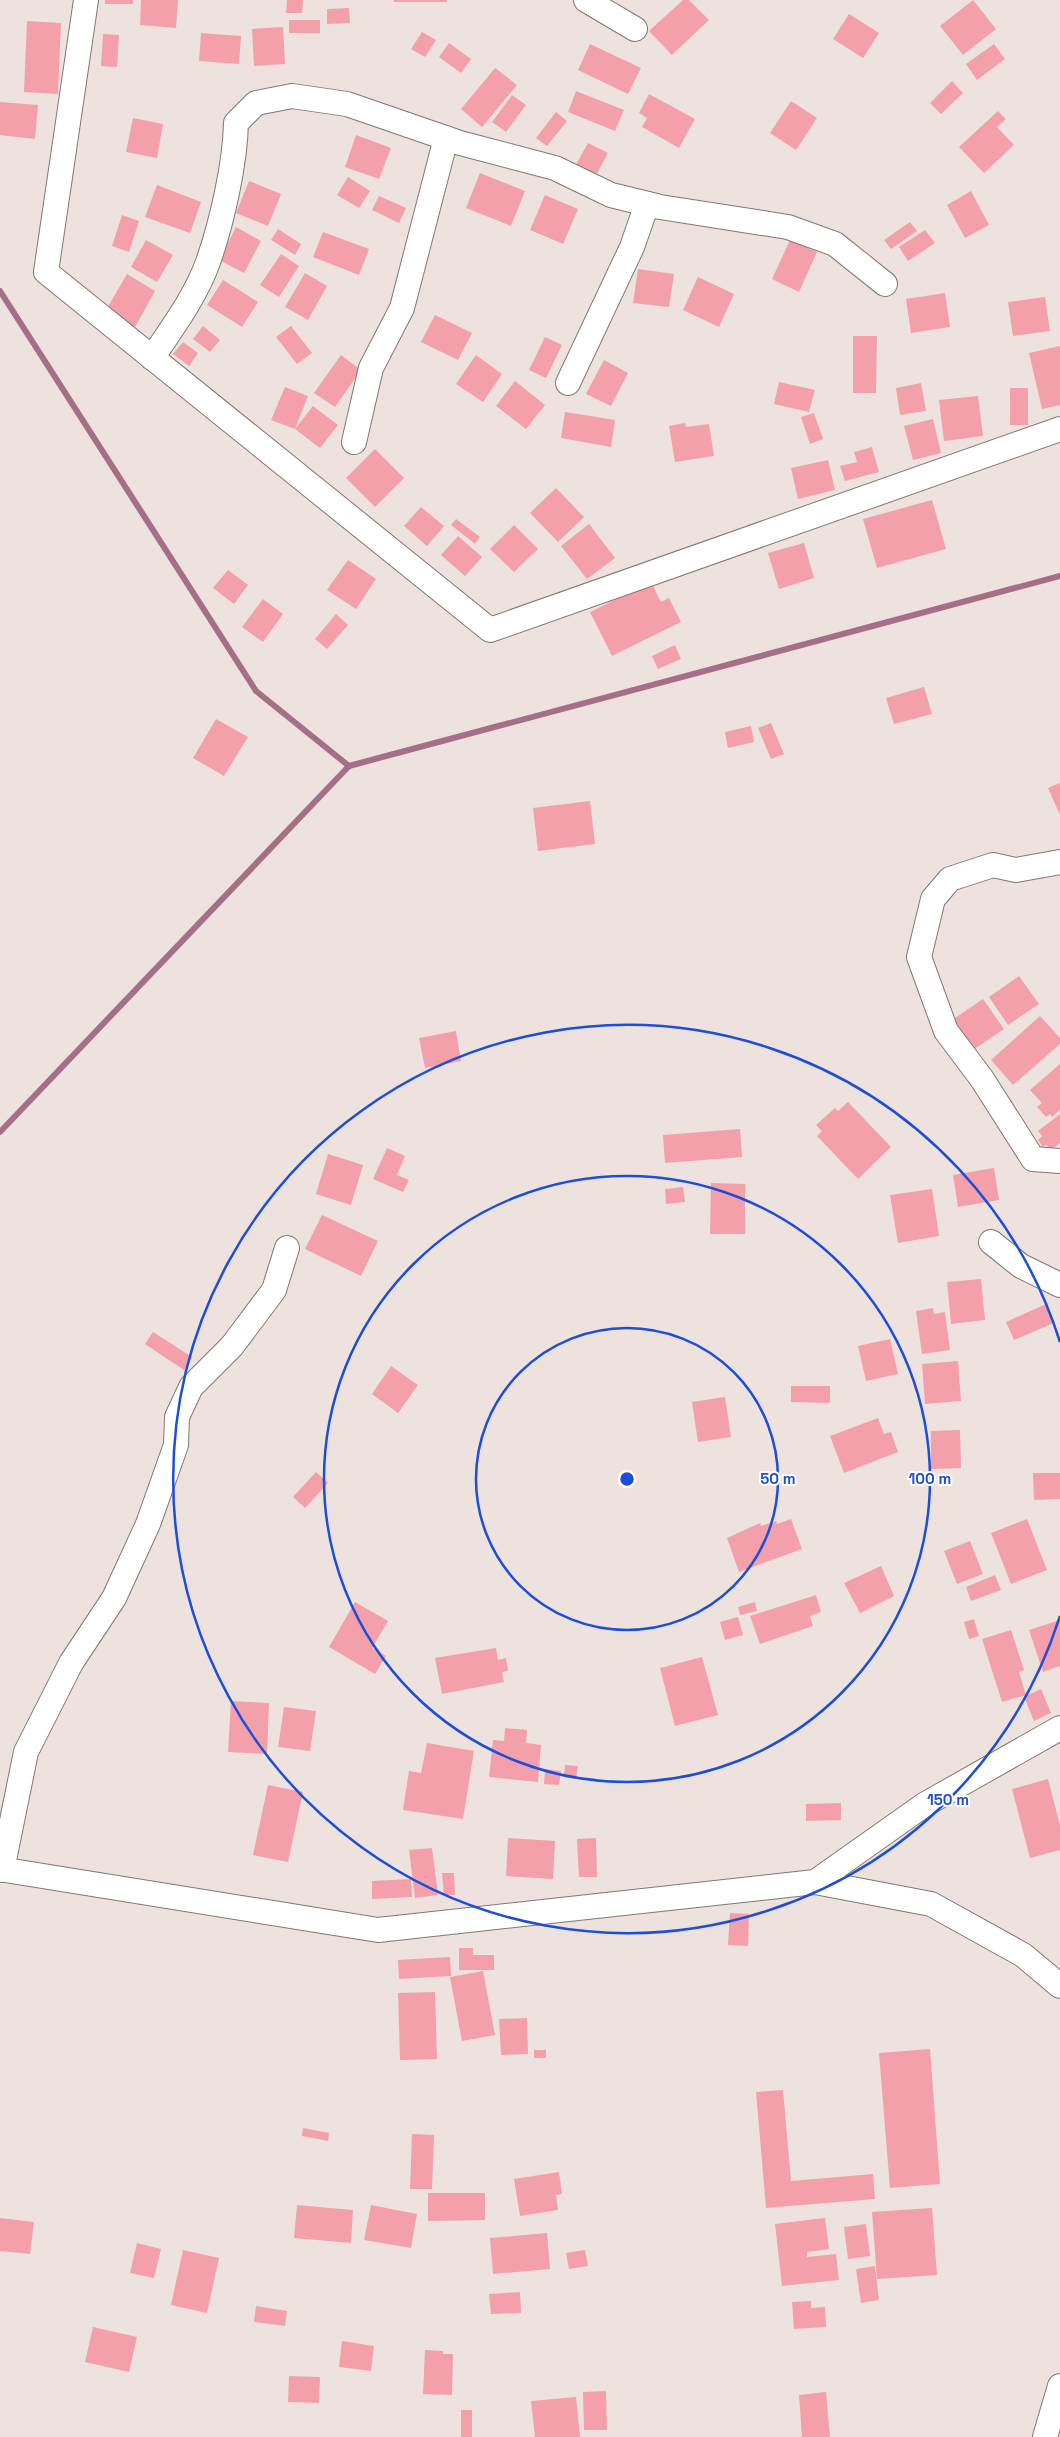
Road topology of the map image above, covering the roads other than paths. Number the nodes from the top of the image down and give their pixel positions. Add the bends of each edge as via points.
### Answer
1 (86, 0) edge
2 (586, 0) edge
3 (635, 29) dead end
4 (446, 138) junction
5 (647, 204) junction
6 (886, 284) dead end
7 (152, 358) junction
8 (568, 383) dead end
9 (1060, 428) edge
10 (354, 442) dead end
11 (1060, 862) edge
12 (1060, 1161) edge
13 (991, 1242) dead end
14 (286, 1248) dead end
15 (1060, 1285) edge
16 (1060, 1728) edge
17 (1, 1870) edge
18 (815, 1882) junction
19 (1060, 1986) edge
20 (1060, 2386) edge
21 (1045, 2437) edge

1 - 7 street via 46,272
2 - 3 street
4 - 5 street via 555,168 610,195
4 - 7 street via 347,104 292,96 256,104 236,123 236,152 208,262 179,318
4 - 10 street via 402,308 371,368
5 - 6 street via 788,227 835,244
5 - 8 street via 632,247
7 - 9 street via 490,630
11 - 12 street via 1016,870 993,865 950,879 932,899 919,957 946,1031 982,1079 1033,1159
13 - 15 street via 1021,1266
14 - 17 street via 274,1290 232,1346 191,1388 180,1410 176,1445 148,1524 114,1598 72,1662 26,1752
16 - 18 street via 924,1805
17 - 18 street via 378,1930
18 - 19 street via 931,1904 1023,1955
20 - 21 street

